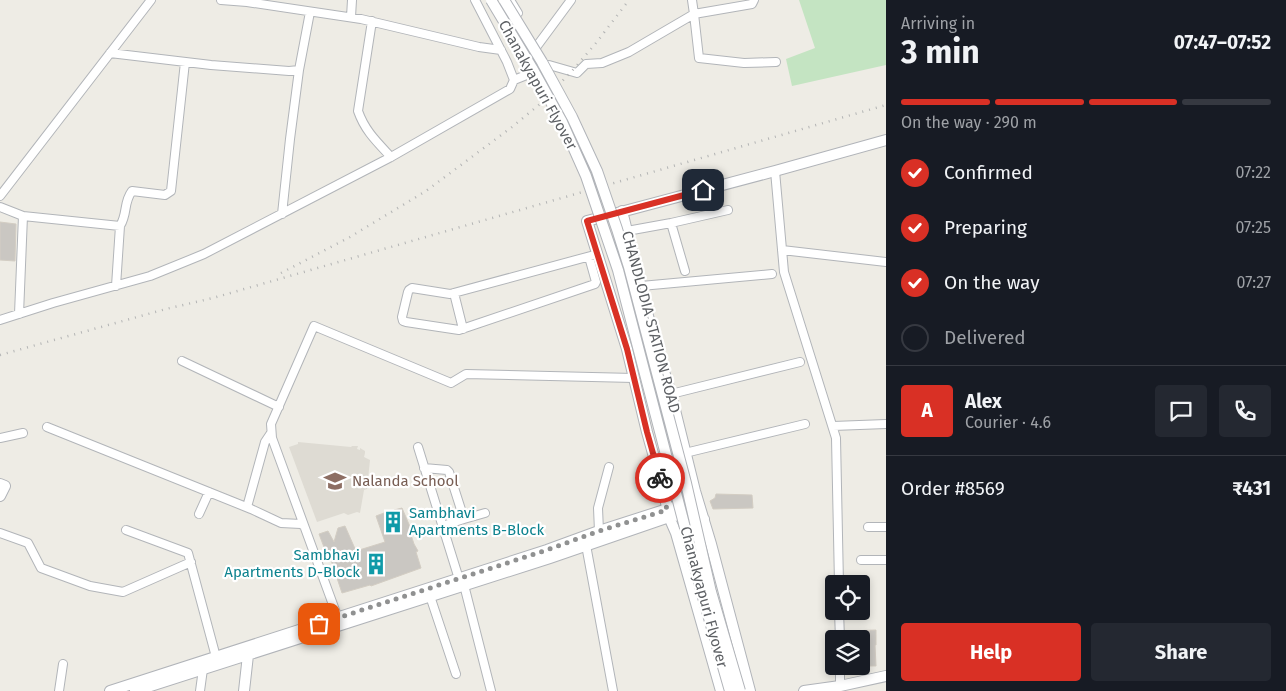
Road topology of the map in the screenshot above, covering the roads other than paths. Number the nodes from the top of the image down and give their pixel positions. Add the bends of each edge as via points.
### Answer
1 (151, 0) edge
2 (222, 0) edge
3 (352, 0) edge
4 (475, 0) edge
5 (490, 0) edge
6 (504, 0) edge
7 (510, 0) edge
8 (571, 0) edge
9 (692, 0) edge
10 (754, 0) edge
11 (247, 1) edge
12 (276, 3) edge
13 (310, 12) junction
14 (694, 14) junction
15 (351, 17) junction
16 (372, 21) junction
17 (537, 46) junction
18 (501, 50) junction
19 (110, 53) junction
20 (185, 62) junction
21 (776, 62) dead end
22 (549, 65) junction
23 (299, 70) junction
24 (514, 80) junction
25 (886, 140) edge
26 (391, 158) junction
27 (775, 171) junction
28 (0, 196) edge
29 (0, 207) edge
30 (728, 210) dead end
31 (622, 211) junction
32 (282, 214) junction
33 (23, 216) junction
34 (671, 223) junction
35 (120, 226) junction
36 (626, 231) junction
37 (782, 250) junction
38 (593, 256) junction
39 (886, 262) edge
40 (685, 271) dead end
41 (772, 274) dead end
42 (116, 286) junction
43 (641, 286) junction
44 (454, 293) junction
45 (19, 314) junction
46 (0, 320) edge
47 (463, 328) junction
48 (182, 362) dead end
49 (800, 362) dead end
50 (634, 378) junction
51 (671, 394) junction
52 (279, 406) junction
53 (805, 424) dead end
54 (886, 424) edge
55 (833, 426) junction
56 (47, 427) dead end
57 (23, 433) dead end
58 (271, 433) junction
59 (0, 438) edge
60 (418, 446) dead end
61 (685, 453) junction
62 (609, 467) dead end
63 (424, 468) junction
64 (0, 484) edge
65 (694, 490) junction
66 (209, 492) junction
67 (0, 496) edge
68 (247, 507) junction
69 (484, 513) dead end
70 (199, 514) dead end
71 (668, 514) junction
72 (464, 519) junction
73 (704, 519) junction
74 (304, 526) junction
75 (442, 526) junction
76 (868, 527) dead end
77 (886, 527) edge
78 (126, 530) dead end
79 (599, 531) junction
80 (0, 532) edge
81 (586, 545) junction
82 (862, 560) dead end
83 (886, 560) edge
84 (191, 562) junction
85 (839, 575) edge
86 (461, 582) junction
87 (430, 596) junction
88 (339, 621) junction
89 (247, 651) junction
90 (216, 657) junction
91 (63, 664) dead end
92 (202, 669) junction
93 (456, 674) dead end
94 (840, 675) edge
95 (886, 676) edge
96 (840, 686) junction
97 (59, 691) edge
98 (110, 691) edge
99 (136, 691) edge
100 (200, 691) edge
101 (244, 691) edge
102 (491, 691) edge
103 (613, 691) edge
104 (721, 691) edge
105 (730, 691) edge
106 (740, 691) edge
107 (750, 691) edge
108 (804, 691) edge

1 - 19 street
2 - 11 street
3 - 15 street
4 - 18 street
5 - 105 main road, Chanakyapuri Flyover, bridge via 562,122 586,176 618,270
6 - 106 main road, Chanakyapuri Flyover, bridge via 572,117 597,171 629,267 711,592
7 - 17 street
8 - 17 street
9 - 14 street
10 - 14 street via 752,4
11 - 12 street
12 - 13 street
13 - 15 street
13 - 23 street
14 - 21 street via 699,58 744,63
14 - 22 street via 629,52 602,63 586,64 577,73
15 - 16 street
16 - 18 street
16 - 26 street via 358,111 368,133
17 - 22 street
18 - 24 street
19 - 20 street
19 - 28 street
20 - 23 street via 289,72
20 - 35 street via 171,191 165,195 132,191
22 - 24 street
23 - 32 street
24 - 26 street via 510,89
25 - 27 main road, CHANDLODIA STATION ROAD
26 - 32 street
27 - 31 main road, CHANDLODIA STATION ROAD
27 - 37 street
29 - 33 street
30 - 34 street
31 - 36 main road, CHANDLODIA STATION ROAD
31 - 38 main road via 587,221
32 - 42 street via 204,254
33 - 35 street
33 - 45 street
34 - 36 street
34 - 40 street
35 - 42 street
36 - 43 main road, CHANDLODIA STATION ROAD
37 - 39 street
37 - 55 street via 784,272
38 - 44 street
38 - 47 street via 595,284
38 - 50 main road
41 - 43 street
42 - 45 street
43 - 51 main road, CHANDLODIA STATION ROAD
44 - 47 street
44 - 47 street via 412,288 402,321
45 - 46 street
48 - 52 street
49 - 51 street
50 - 52 street via 466,374 451,383 314,326
50 - 71 main road
51 - 61 main road, CHANDLODIA STATION ROAD
52 - 58 street via 271,424
53 - 61 street
54 - 55 street
55 - 85 street via 836,438
56 - 66 street
57 - 59 street
58 - 68 street via 265,442
58 - 74 street
60 - 63 street
61 - 65 main road, CHANDLODIA STATION ROAD
62 - 79 street via 598,508
63 - 72 street via 449,472
63 - 75 street
64 - 67 main road via 5,486
65 - 71 main road via 686,503
65 - 73 main road, CHANDLODIA STATION ROAD
66 - 68 street
66 - 70 street
68 - 74 street via 280,523
69 - 72 street
71 - 73 main road via 689,513
71 - 79 main road
71 - 81 main road
71 - 104 main road
72 - 75 street
73 - 107 main road, CHANDLODIA STATION ROAD
74 - 88 street
75 - 86 street
76 - 77 street
78 - 84 street via 188,553
79 - 86 main road
80 - 84 street via 28,543 41,568 90,586 123,592
81 - 86 main road
81 - 103 street
82 - 83 street
84 - 90 street
86 - 87 main road
86 - 88 main road
86 - 102 street
87 - 88 main road
87 - 93 street
88 - 89 main road
89 - 90 main road
89 - 92 main road
89 - 101 main road
90 - 98 main road
91 - 97 street
92 - 99 main road
92 - 100 street
94 - 96 street
95 - 96 main road
96 - 108 main road

